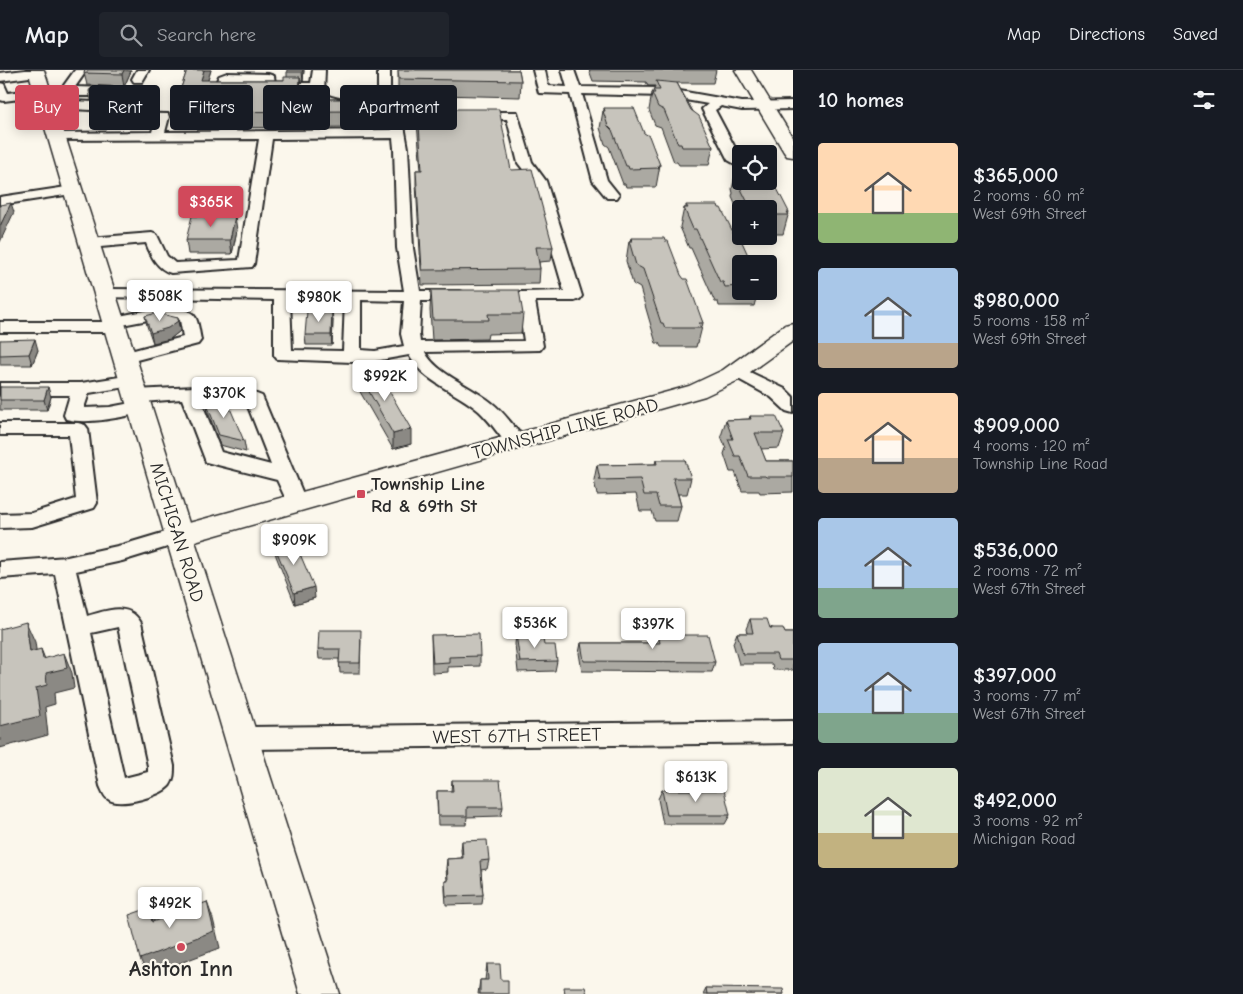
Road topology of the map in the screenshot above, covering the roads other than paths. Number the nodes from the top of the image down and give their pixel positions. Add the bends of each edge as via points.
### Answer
1 (81, 70) edge
2 (319, 70) edge
3 (384, 70) edge
4 (539, 70) edge
5 (568, 70) edge
6 (743, 70) edge
7 (37, 71) edge
8 (0, 77) edge
9 (42, 85) edge
10 (70, 85) edge
11 (316, 85) edge
12 (0, 87) edge
13 (575, 91) junction
14 (15, 97) edge
15 (330, 101) edge
16 (784, 102) edge
17 (717, 103) junction
18 (764, 106) junction
19 (160, 117) edge
20 (793, 120) edge
21 (160, 126) edge
22 (55, 130) edge
23 (111, 130) edge
24 (159, 130) edge
25 (399, 134) junction
26 (266, 135) junction
27 (109, 136) junction
28 (157, 136) junction
29 (57, 137) junction
30 (793, 152) edge
31 (732, 154) edge
32 (73, 190) junction
33 (612, 195) dead end
34 (0, 201) edge
35 (160, 225) dead end
36 (152, 238) junction
37 (89, 243) junction
38 (246, 264) junction
39 (214, 267) junction
40 (105, 294) junction
41 (164, 294) junction
42 (209, 295) junction
43 (237, 295) junction
44 (282, 295) junction
45 (353, 295) junction
46 (413, 296) junction
47 (526, 296) junction
48 (170, 311) junction
49 (114, 324) junction
50 (0, 327) edge
51 (793, 330) edge
52 (414, 348) junction
53 (352, 356) junction
54 (125, 358) junction
55 (737, 371) junction
56 (793, 384) edge
57 (0, 389) edge
58 (81, 389) junction
59 (774, 391) junction
60 (189, 393) junction
61 (136, 395) junction
62 (793, 408) edge
63 (0, 415) edge
64 (73, 415) junction
65 (0, 429) edge
66 (516, 442) junction
67 (285, 475) junction
68 (296, 502) junction
69 (0, 521) edge
70 (179, 536) junction
71 (64, 566) junction
72 (0, 570) edge
73 (77, 627) junction
74 (793, 732) edge
75 (242, 738) junction
76 (320, 994) edge

1 - 10 street
2 - 11 street
3 - 15 street via 384,96 375,102
4 - 13 street via 544,90
5 - 13 street
6 - 18 main road
7 - 8 street
7 - 9 main road, MICHIGAN ROAD
12 - 14 street via 4,97
13 - 17 street via 663,92
13 - 33 street via 586,111 600,181
16 - 18 street
16 - 20 street
17 - 18 street
17 - 31 street via 708,109
18 - 30 main road
19 - 21 street via 163,117
22 - 29 main road, MICHIGAN ROAD
23 - 27 street
24 - 28 street
25 - 26 street
25 - 46 street via 405,248
25 - 47 street via 396,116 512,115 525,164 539,181 574,296
26 - 28 street
26 - 38 street
27 - 28 street
27 - 29 street
29 - 32 main road, MICHIGAN ROAD
32 - 34 street
32 - 37 main road, MICHIGAN ROAD
35 - 36 street
36 - 37 street
36 - 39 street via 160,258 171,268
37 - 40 main road, MICHIGAN ROAD
38 - 39 street
38 - 43 street
39 - 42 street
40 - 41 street
40 - 49 main road, MICHIGAN ROAD
41 - 42 street
41 - 48 street
42 - 43 street
43 - 44 street
44 - 45 street
44 - 53 street via 283,356
45 - 46 street
45 - 53 street
46 - 47 street
46 - 52 street via 410,334
47 - 52 street via 534,346
48 - 49 street
48 - 54 street via 188,318 192,340
49 - 50 street
49 - 54 main road, MICHIGAN ROAD
51 - 55 main road, TOWNSHIP LINE ROAD
52 - 53 street via 375,356
52 - 66 street via 435,374 487,408
54 - 61 main road, MICHIGAN ROAD
55 - 59 street
55 - 66 main road, TOWNSHIP LINE ROAD via 697,391
56 - 59 street
57 - 58 street
58 - 61 street
58 - 64 street
59 - 62 street
60 - 61 street
60 - 67 street via 212,457
60 - 67 street via 232,390 255,400
61 - 64 street via 110,413
61 - 70 main road, MICHIGAN ROAD
63 - 64 street
65 - 69 street via 78,429 87,503 32,520
66 - 68 main road, TOWNSHIP LINE ROAD
67 - 68 street
68 - 70 main road, TOWNSHIP LINE ROAD
70 - 71 street
70 - 75 main road, MICHIGAN ROAD
71 - 72 street
71 - 73 street
73 - 73 street via 113,786 117,791 158,782 161,766 129,623 119,617
74 - 75 street, WEST 67TH STREET
75 - 76 main road, MICHIGAN ROAD

